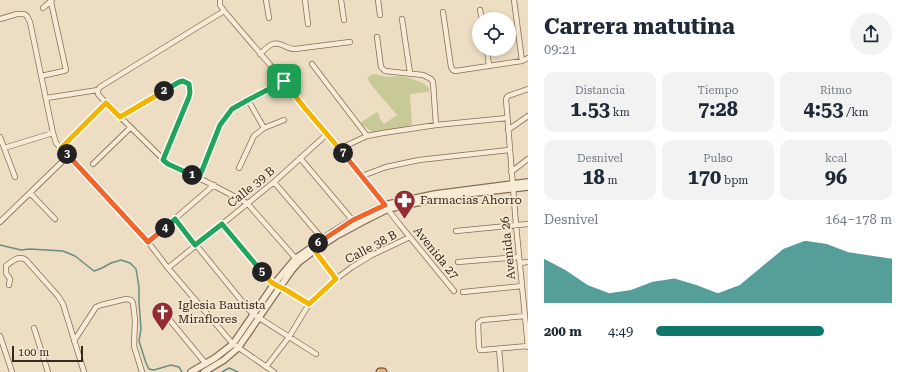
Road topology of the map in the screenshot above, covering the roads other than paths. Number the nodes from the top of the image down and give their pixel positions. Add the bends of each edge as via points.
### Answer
1 (266, 0) edge
2 (305, 0) edge
3 (341, 0) edge
4 (378, 0) edge
5 (514, 0) edge
6 (52, 1) edge
7 (220, 2) edge
8 (43, 8) dead end
9 (224, 11) junction
10 (443, 12) dead end
11 (380, 15) dead end
12 (269, 18) dead end
13 (402, 18) dead end
14 (0, 19) edge
15 (344, 20) dead end
16 (308, 24) dead end
17 (377, 37) dead end
18 (350, 42) dead end
19 (260, 54) junction
20 (488, 56) edge
21 (528, 58) edge
22 (522, 61) junction
23 (312, 64) dead end
24 (489, 66) junction
25 (410, 73) junction
26 (41, 76) junction
27 (284, 81) junction
28 (528, 89) edge
29 (98, 90) junction
30 (46, 98) junction
31 (248, 100) junction
32 (106, 103) junction
33 (528, 116) edge
34 (120, 117) junction
35 (507, 118) junction
36 (284, 120) dead end
37 (436, 126) junction
38 (130, 128) junction
39 (264, 128) junction
40 (508, 130) junction
41 (53, 134) junction
42 (326, 134) junction
43 (368, 136) junction
44 (0, 137) edge
45 (4, 148) junction
46 (61, 148) junction
47 (339, 149) junction
48 (509, 150) junction
49 (68, 156) junction
50 (300, 158) junction
51 (528, 159) edge
52 (163, 160) junction
53 (93, 164) dead end
54 (240, 168) dead end
55 (511, 172) junction
56 (362, 176) junction
57 (15, 177) dead end
58 (199, 178) junction
59 (274, 182) junction
60 (528, 182) edge
61 (214, 185) junction
62 (512, 186) junction
63 (528, 187) edge
64 (30, 193) junction
65 (247, 203) junction
66 (386, 207) junction
67 (55, 219) dead end
68 (175, 219) junction
69 (0, 222) edge
70 (355, 223) junction
71 (222, 224) junction
72 (528, 224) edge
73 (516, 225) junction
74 (456, 231) dead end
75 (410, 237) junction
76 (325, 241) junction
77 (148, 242) junction
78 (195, 245) junction
79 (314, 249) junction
80 (519, 257) junction
81 (297, 260) junction
82 (458, 262) dead end
83 (528, 262) edge
84 (520, 263) junction
85 (168, 268) junction
86 (336, 279) junction
87 (9, 285) dead end
88 (277, 285) junction
89 (522, 286) junction
90 (454, 291) dead end
91 (463, 292) dead end
92 (309, 304) junction
93 (159, 308) dead end
94 (253, 314) junction
95 (525, 316) junction
96 (259, 317) junction
97 (34, 328) dead end
98 (0, 336) edge
99 (289, 337) junction
100 (74, 341) junction
101 (233, 344) junction
102 (528, 346) edge
103 (238, 348) junction
104 (498, 349) junction
105 (316, 354) dead end
106 (206, 364) junction
107 (266, 367) junction
108 (12, 372) edge
109 (48, 372) edge
110 (84, 372) edge
111 (142, 372) edge
112 (191, 372) edge
113 (204, 372) edge
114 (274, 372) edge
115 (501, 372) edge

1 - 12 street
2 - 16 street
3 - 15 street
4 - 11 street
5 - 22 street
6 - 8 street
6 - 26 street via 66,70
7 - 9 street, Avenida 27
9 - 19 street, Avenida 27
9 - 29 street
10 - 24 street via 453,70
13 - 25 street
14 - 26 street via 17,14 27,16
17 - 25 street via 383,70
18 - 19 street via 295,49 275,43
19 - 27 street, Avenida 27
20 - 24 street
21 - 22 street
22 - 24 street
23 - 43 street
25 - 37 street via 432,79
26 - 30 street
27 - 31 street
27 - 42 street, Avenida 27
28 - 35 street, Avenida 26 via 508,96
29 - 30 street
29 - 32 street via 98,94
30 - 41 street
31 - 39 street
31 - 58 street via 232,109 220,125
32 - 34 street
32 - 46 street
33 - 40 street
34 - 38 street
34 - 52 street via 179,82 189,84 189,97
35 - 37 street
35 - 40 street, Avenida 26
36 - 39 street
37 - 43 street
38 - 52 street
38 - 53 street
39 - 54 street via 254,136
40 - 48 street, Avenida 26
41 - 45 street
41 - 46 street
42 - 47 street, Avenida 27
42 - 50 street, Calle 39 B
43 - 47 street
44 - 45 street
45 - 57 street
46 - 49 street
47 - 56 street, Avenida 27
48 - 55 street, Avenida 26
48 - 56 street via 418,160 386,167
49 - 64 street
49 - 77 street
50 - 59 street, Calle 39 B
50 - 70 street
51 - 55 street
52 - 58 street
55 - 62 street, Avenida 26
56 - 66 street, Avenida 27
58 - 61 street
59 - 65 street, Calle 39 B
59 - 76 street
60 - 62 street
61 - 65 street
61 - 68 street
62 - 63 street
62 - 66 street
62 - 73 street, Avenida 26
64 - 67 street
64 - 69 street
65 - 71 street, Calle 39 B
65 - 81 street
66 - 70 street
66 - 75 street, Avenida 27
68 - 77 street
68 - 78 street
70 - 76 street
71 - 78 street, Calle 39 B
71 - 88 street via 270,281
72 - 73 street
73 - 74 street
73 - 80 street, Avenida 26
75 - 86 street, Calle 38 B via 352,266
75 - 90 street, Avenida 27
76 - 79 street
77 - 85 street
78 - 85 street, Calle 39 B
78 - 94 street
79 - 81 street
79 - 86 street
80 - 82 street
80 - 84 street, Avenida 26
81 - 88 street via 292,270
83 - 84 street
84 - 89 street, Avenida 26
85 - 101 street
86 - 92 street, Calle 38 B
87 - 100 street via 6,266 23,258 63,304
88 - 92 street
88 - 94 street
88 - 96 street
89 - 91 street
89 - 95 street, Avenida 26
92 - 99 street, Calle 38 B
93 - 106 street
94 - 96 street
94 - 101 street
95 - 102 street, Avenida 26
95 - 104 street via 479,321 480,350
96 - 99 street
96 - 103 street
97 - 109 street
98 - 108 street
99 - 105 street
99 - 107 street, Calle 38 B
100 - 110 street
100 - 111 street via 96,307 131,300 135,320 134,346
101 - 103 street
101 - 106 street
102 - 104 street
103 - 107 street
103 - 113 street
104 - 115 street
106 - 112 street
107 - 114 street

